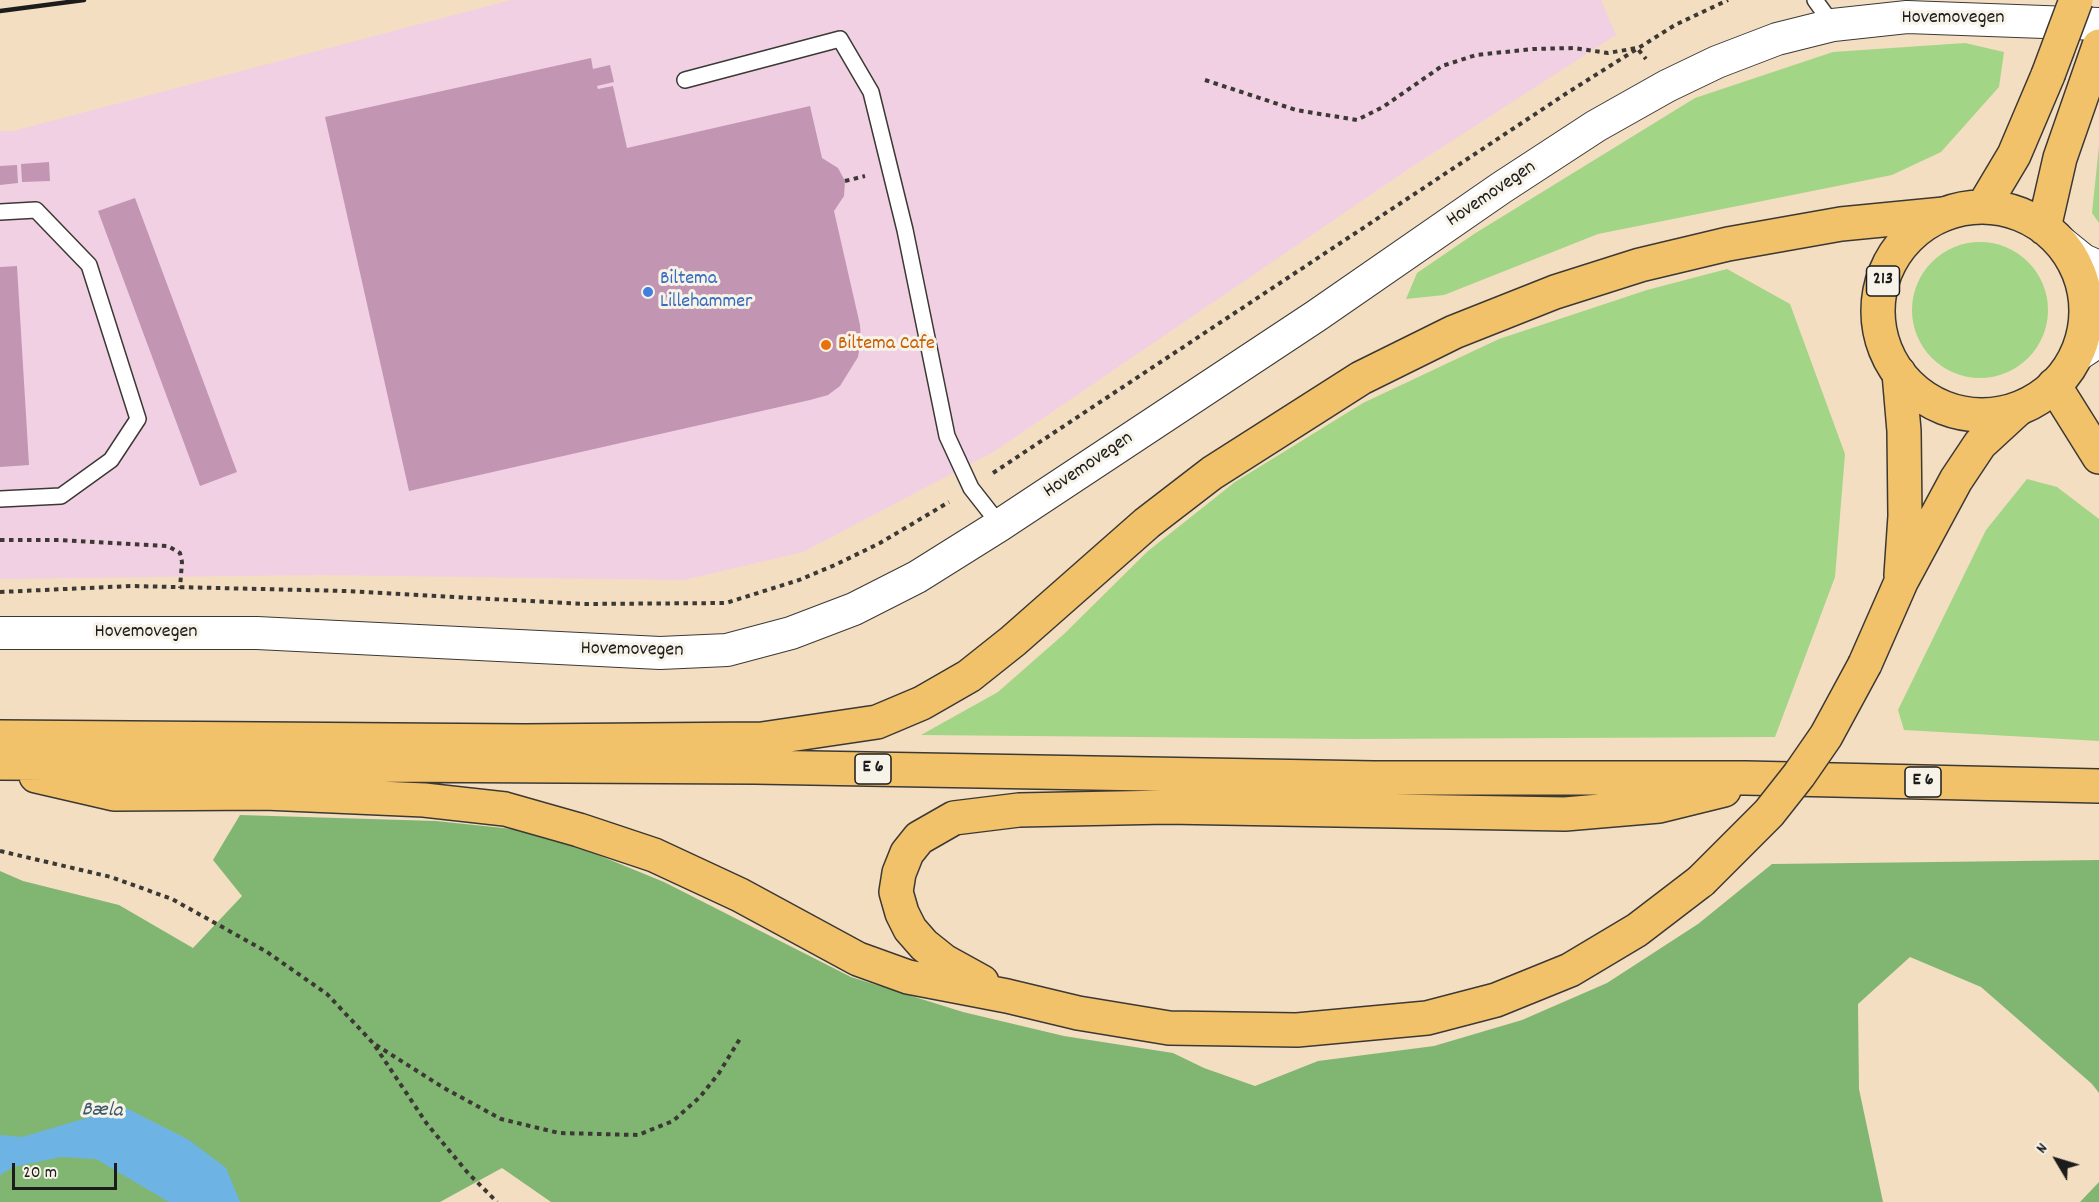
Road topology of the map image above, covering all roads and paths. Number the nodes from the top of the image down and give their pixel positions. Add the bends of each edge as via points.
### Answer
1 (1728, 0) edge
2 (1815, 0) edge
3 (2076, 0) edge
4 (2099, 24) edge
5 (1833, 25) junction
6 (2099, 46) edge
7 (1637, 48) junction
8 (685, 80) dead end
9 (1204, 80) dead end
10 (1667, 86) junction
11 (872, 175) dead end
12 (845, 181) dead end
13 (1983, 207) junction
14 (0, 212) edge
15 (1944, 214) junction
16 (2050, 233) junction
17 (2099, 267) edge
18 (2087, 349) edge
19 (1899, 373) junction
20 (2054, 385) junction
21 (2018, 409) junction
22 (2099, 457) edge
23 (971, 488) junction
24 (0, 499) edge
25 (1000, 525) junction
26 (0, 540) edge
27 (1901, 582) junction
28 (180, 588) junction
29 (0, 592) edge
30 (0, 633) edge
31 (0, 737) edge
32 (0, 763) edge
33 (0, 768) edge
34 (1746, 778) junction
35 (2099, 786) edge
36 (0, 851) edge
37 (1007, 996) junction
38 (741, 1037) dead end
39 (373, 1043) junction
40 (497, 1202) edge

1 - 7 path
2 - 5 lane
3 - 13 main road, bridge via 2014,155
4 - 5 street, Hovemovegen via 1907,17
5 - 10 street, Hovemovegen via 1757,47
6 - 16 main road via 2060,158
7 - 9 path via 1608,53 1574,48 1533,49 1476,56 1442,66 1357,120 1296,110
7 - 10 path
7 - 23 path
8 - 23 lane via 840,39 872,92 947,436
10 - 25 street, Hovemovegen via 1596,126 1501,188
11 - 12 path
13 - 15 main road, 213
13 - 16 main road, 213 via 2021,214
14 - 24 lane via 36,210 89,265 138,419 111,460 61,495
15 - 19 main road, 213 via 1909,237 1895,254 1880,293 1880,324 1888,355
15 - 31 main road via 1840,224 1640,265 1555,292 1454,332 1362,378 1212,473 1147,523 969,676 877,723 762,739
16 - 17 street via 2083,260
16 - 18 main road, 213 via 2075,264 2085,294
18 - 20 main road, 213
19 - 21 main road, 213 via 1919,393 1943,408 1981,415
19 - 27 main road via 1905,516
20 - 21 main road, 213
20 - 22 main road
21 - 27 main road via 1980,444
23 - 25 lane
23 - 28 path via 880,543 834,565 726,603 644,606 347,591
25 - 30 street, Hovemovegen via 917,577 854,609 791,633 727,650 625,652 257,633
26 - 28 path via 168,546 180,553
27 - 37 main road, bridge via 1865,664 1826,736 1769,813 1701,881 1637,930 1570,970 1496,1000 1427,1018 1297,1030 1169,1028
28 - 29 path via 131,586
32 - 34 main road, E 6 via 755,767 1374,778
33 - 37 main road via 114,794 276,793 424,800 505,809 654,855 740,895 858,959 908,977
34 - 35 main road, E 6
34 - 37 main road via 1722,791 1659,806 1565,814 1167,807 1019,810 954,818 919,838 907,853 897,892 902,913 910,929 944,961
36 - 39 path via 138,885 190,909 267,952 327,994
38 - 39 path via 700,1097 673,1122 638,1135 560,1133 501,1119
39 - 40 path via 427,1124

